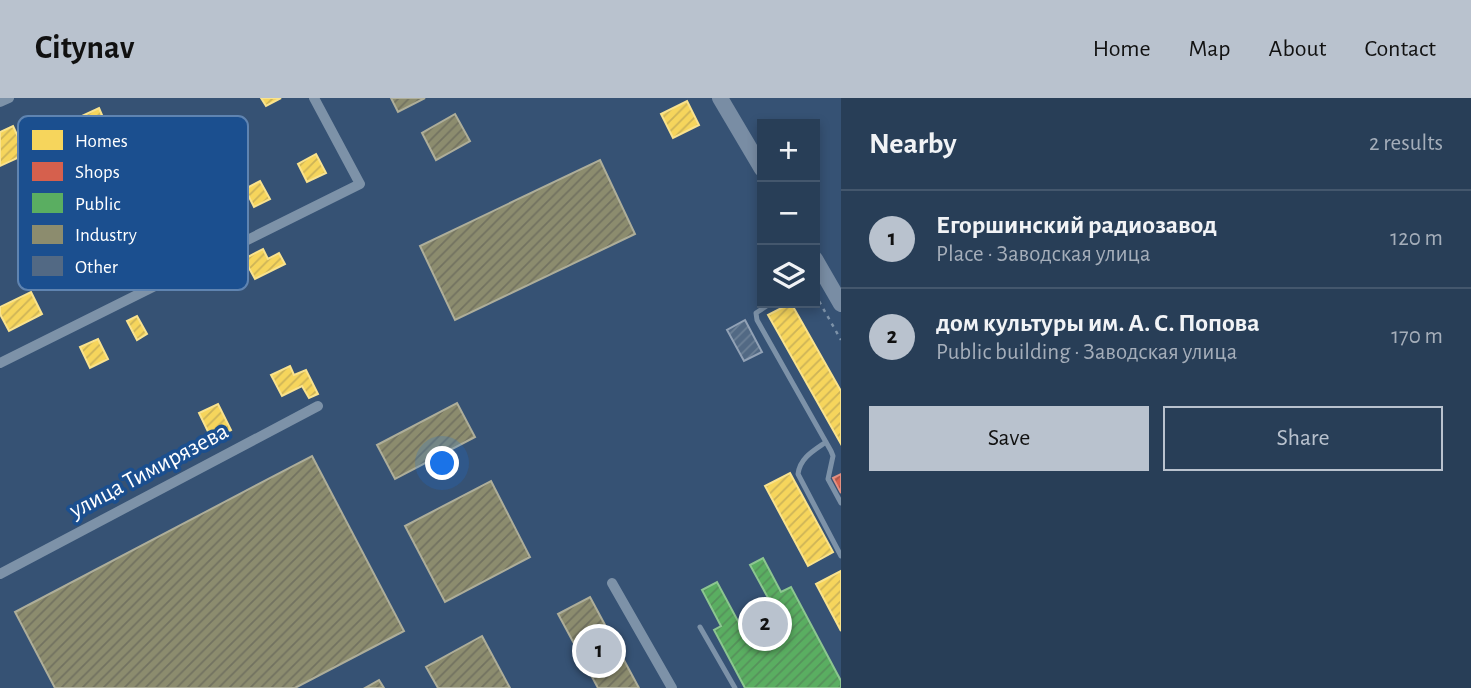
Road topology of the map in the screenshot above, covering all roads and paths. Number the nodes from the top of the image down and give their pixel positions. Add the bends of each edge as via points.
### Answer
1 (9, 98) edge
2 (314, 98) edge
3 (720, 98) edge
4 (0, 102) edge
5 (757, 161) edge
6 (248, 240) edge
7 (820, 278) edge
8 (147, 290) edge
9 (820, 303) edge
10 (841, 304) edge
11 (764, 308) edge
12 (841, 340) edge
13 (0, 363) edge
14 (318, 406) dead end
15 (826, 442) junction
16 (841, 503) edge
17 (841, 556) edge
18 (0, 575) edge
19 (612, 583) dead end
20 (700, 627) dead end
21 (672, 688) edge
22 (735, 688) edge

1 - 4 street
2 - 6 street via 360,184
3 - 5 street
7 - 10 street
8 - 13 street
9 - 12 path
11 - 15 lane via 756,313 757,320
14 - 18 street, улица Тимирязева
15 - 16 lane via 833,456 828,479
15 - 17 lane via 799,464 798,474
19 - 21 street
20 - 22 lane

